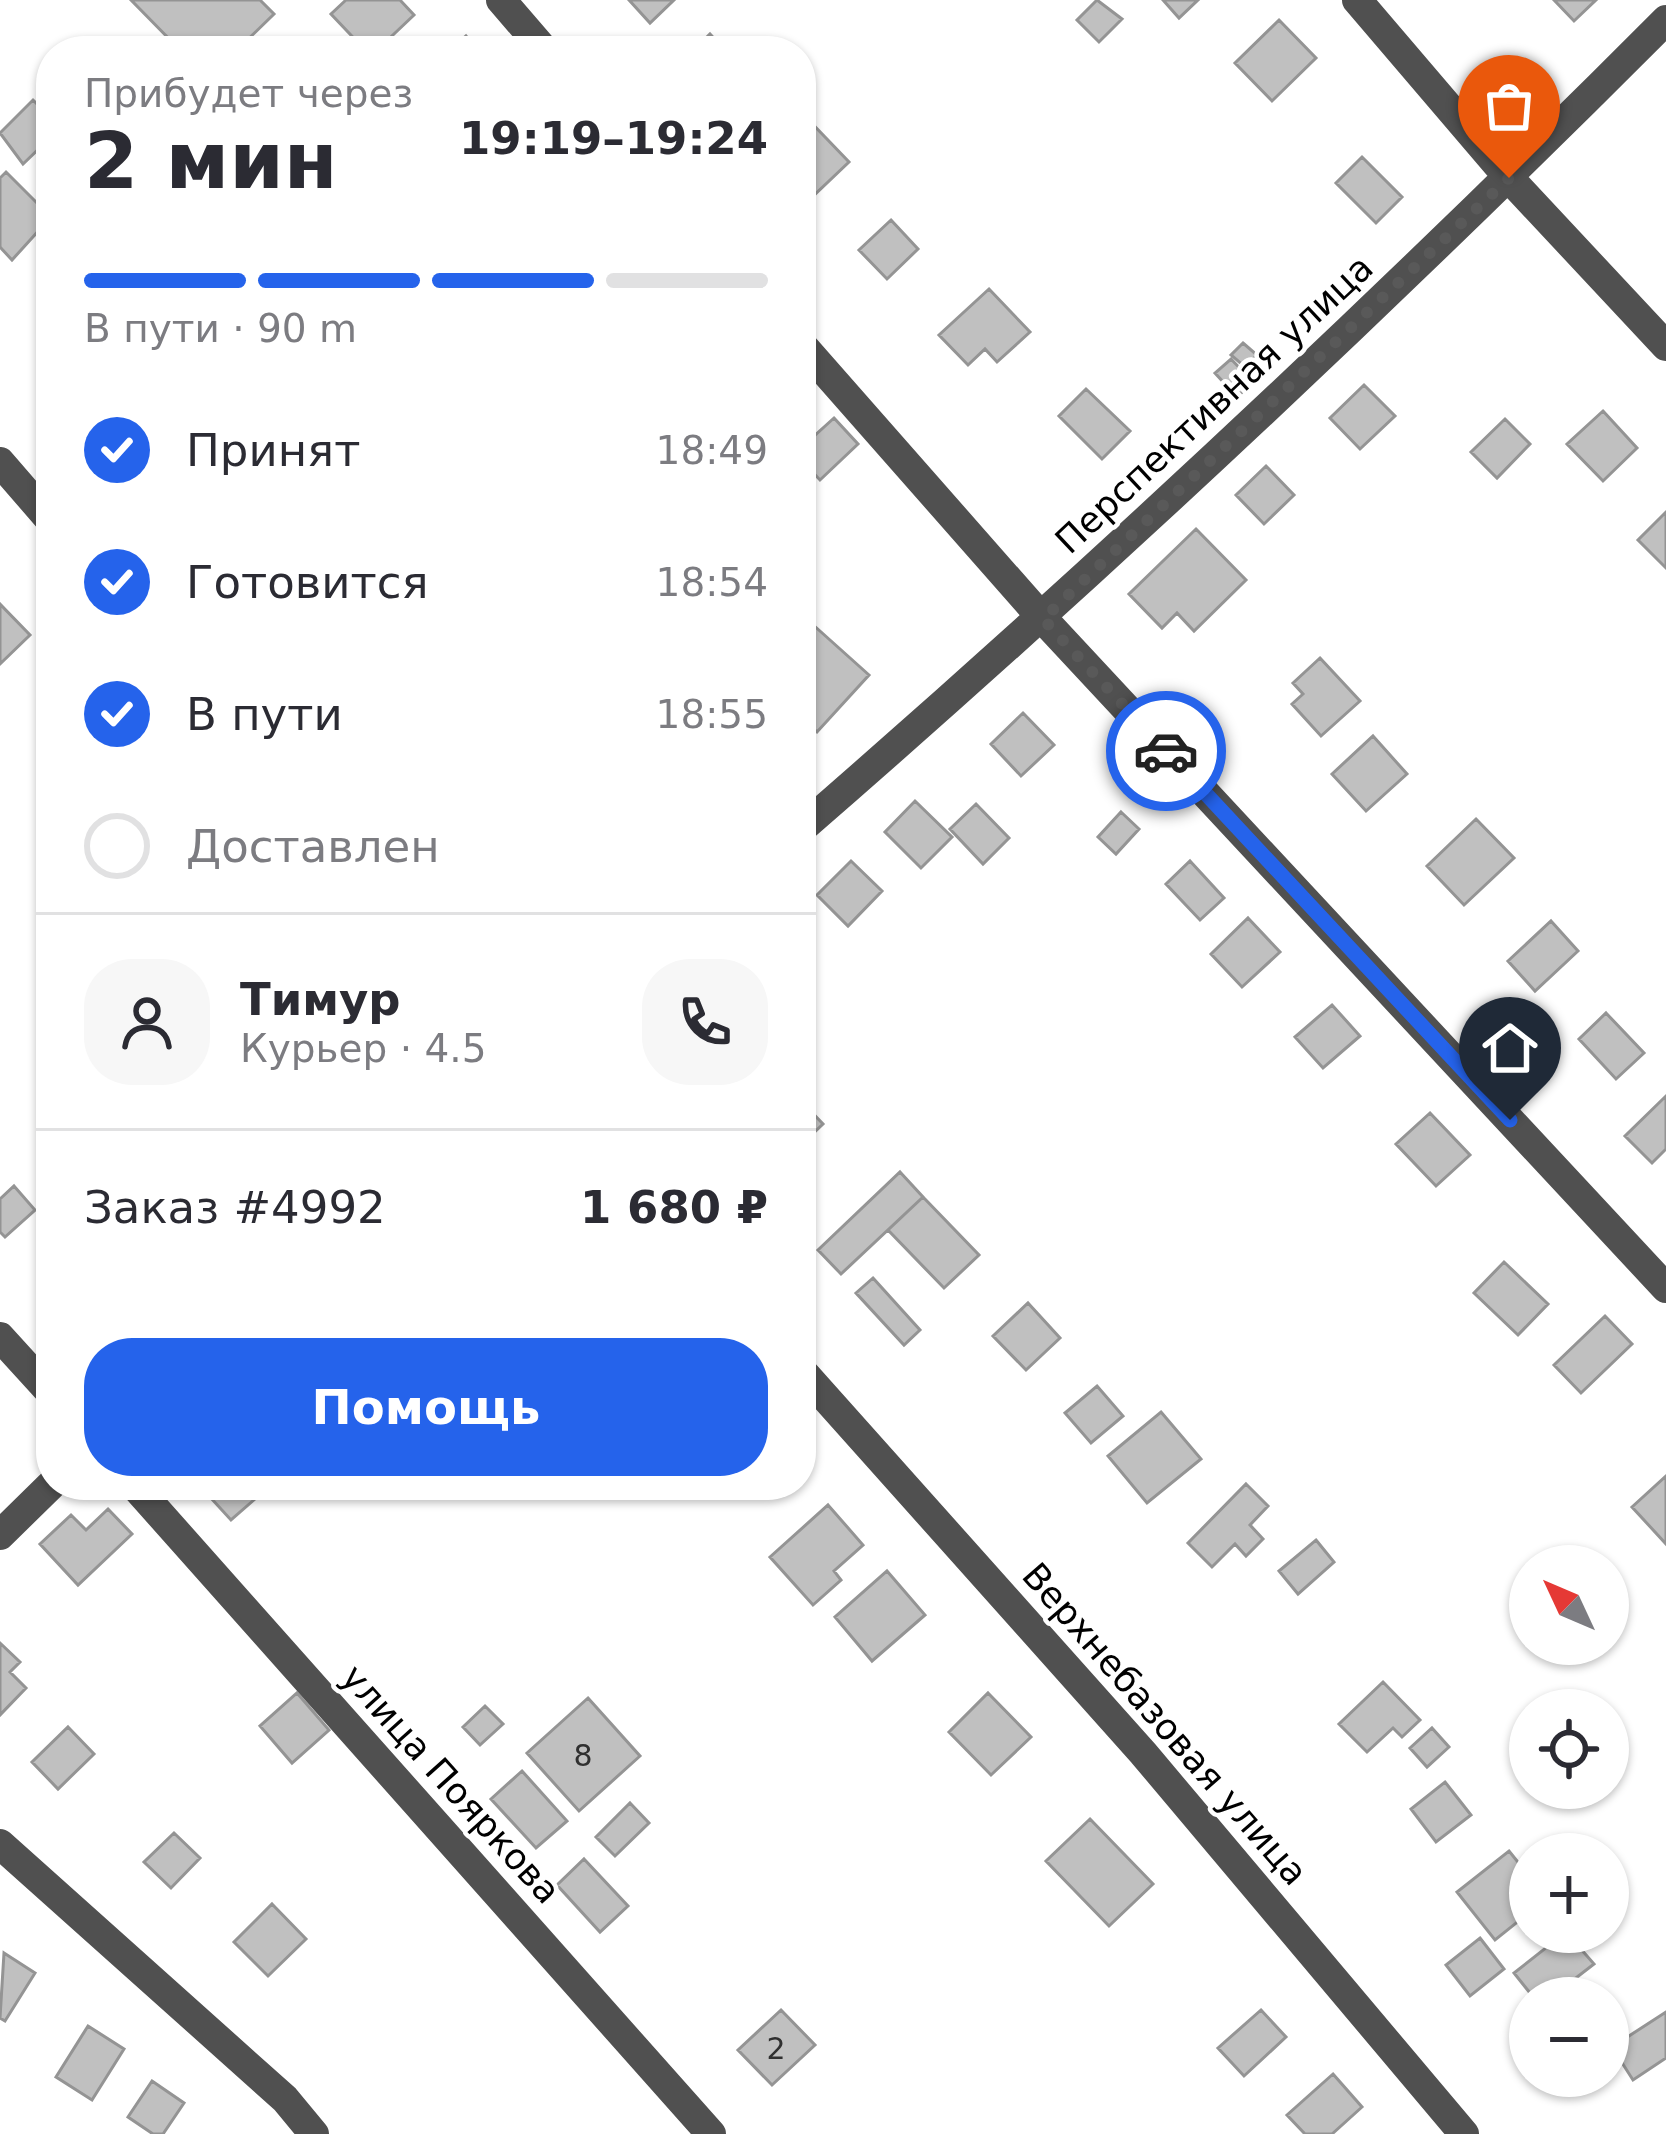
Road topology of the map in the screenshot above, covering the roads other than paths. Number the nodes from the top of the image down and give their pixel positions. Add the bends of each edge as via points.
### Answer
1 (501, 0) edge
2 (1357, 0) edge
3 (1666, 20) edge
4 (532, 36) edge
5 (1509, 178) junction
6 (1666, 346) edge
7 (816, 361) edge
8 (0, 462) edge
9 (36, 504) edge
10 (1043, 619) junction
11 (816, 816) edge
12 (1666, 1288) edge
13 (0, 1337) edge
14 (36, 1377) edge
15 (816, 1387) edge
16 (36, 1500) edge
17 (147, 1500) edge
18 (0, 1535) edge
19 (0, 1844) edge
20 (314, 2134) edge
21 (711, 2134) edge
22 (1464, 2134) edge

1 - 4 street
2 - 5 street
3 - 5 street, Перспективная улица
5 - 6 street
5 - 10 street, Перспективная улица
7 - 10 street
8 - 9 street
10 - 11 street, Перспективная улица
10 - 12 street
13 - 14 street
15 - 22 street, Верхнебазовая улица via 1143,1753
16 - 18 street
17 - 21 street, улица Пояркова
19 - 20 street via 285,2098

